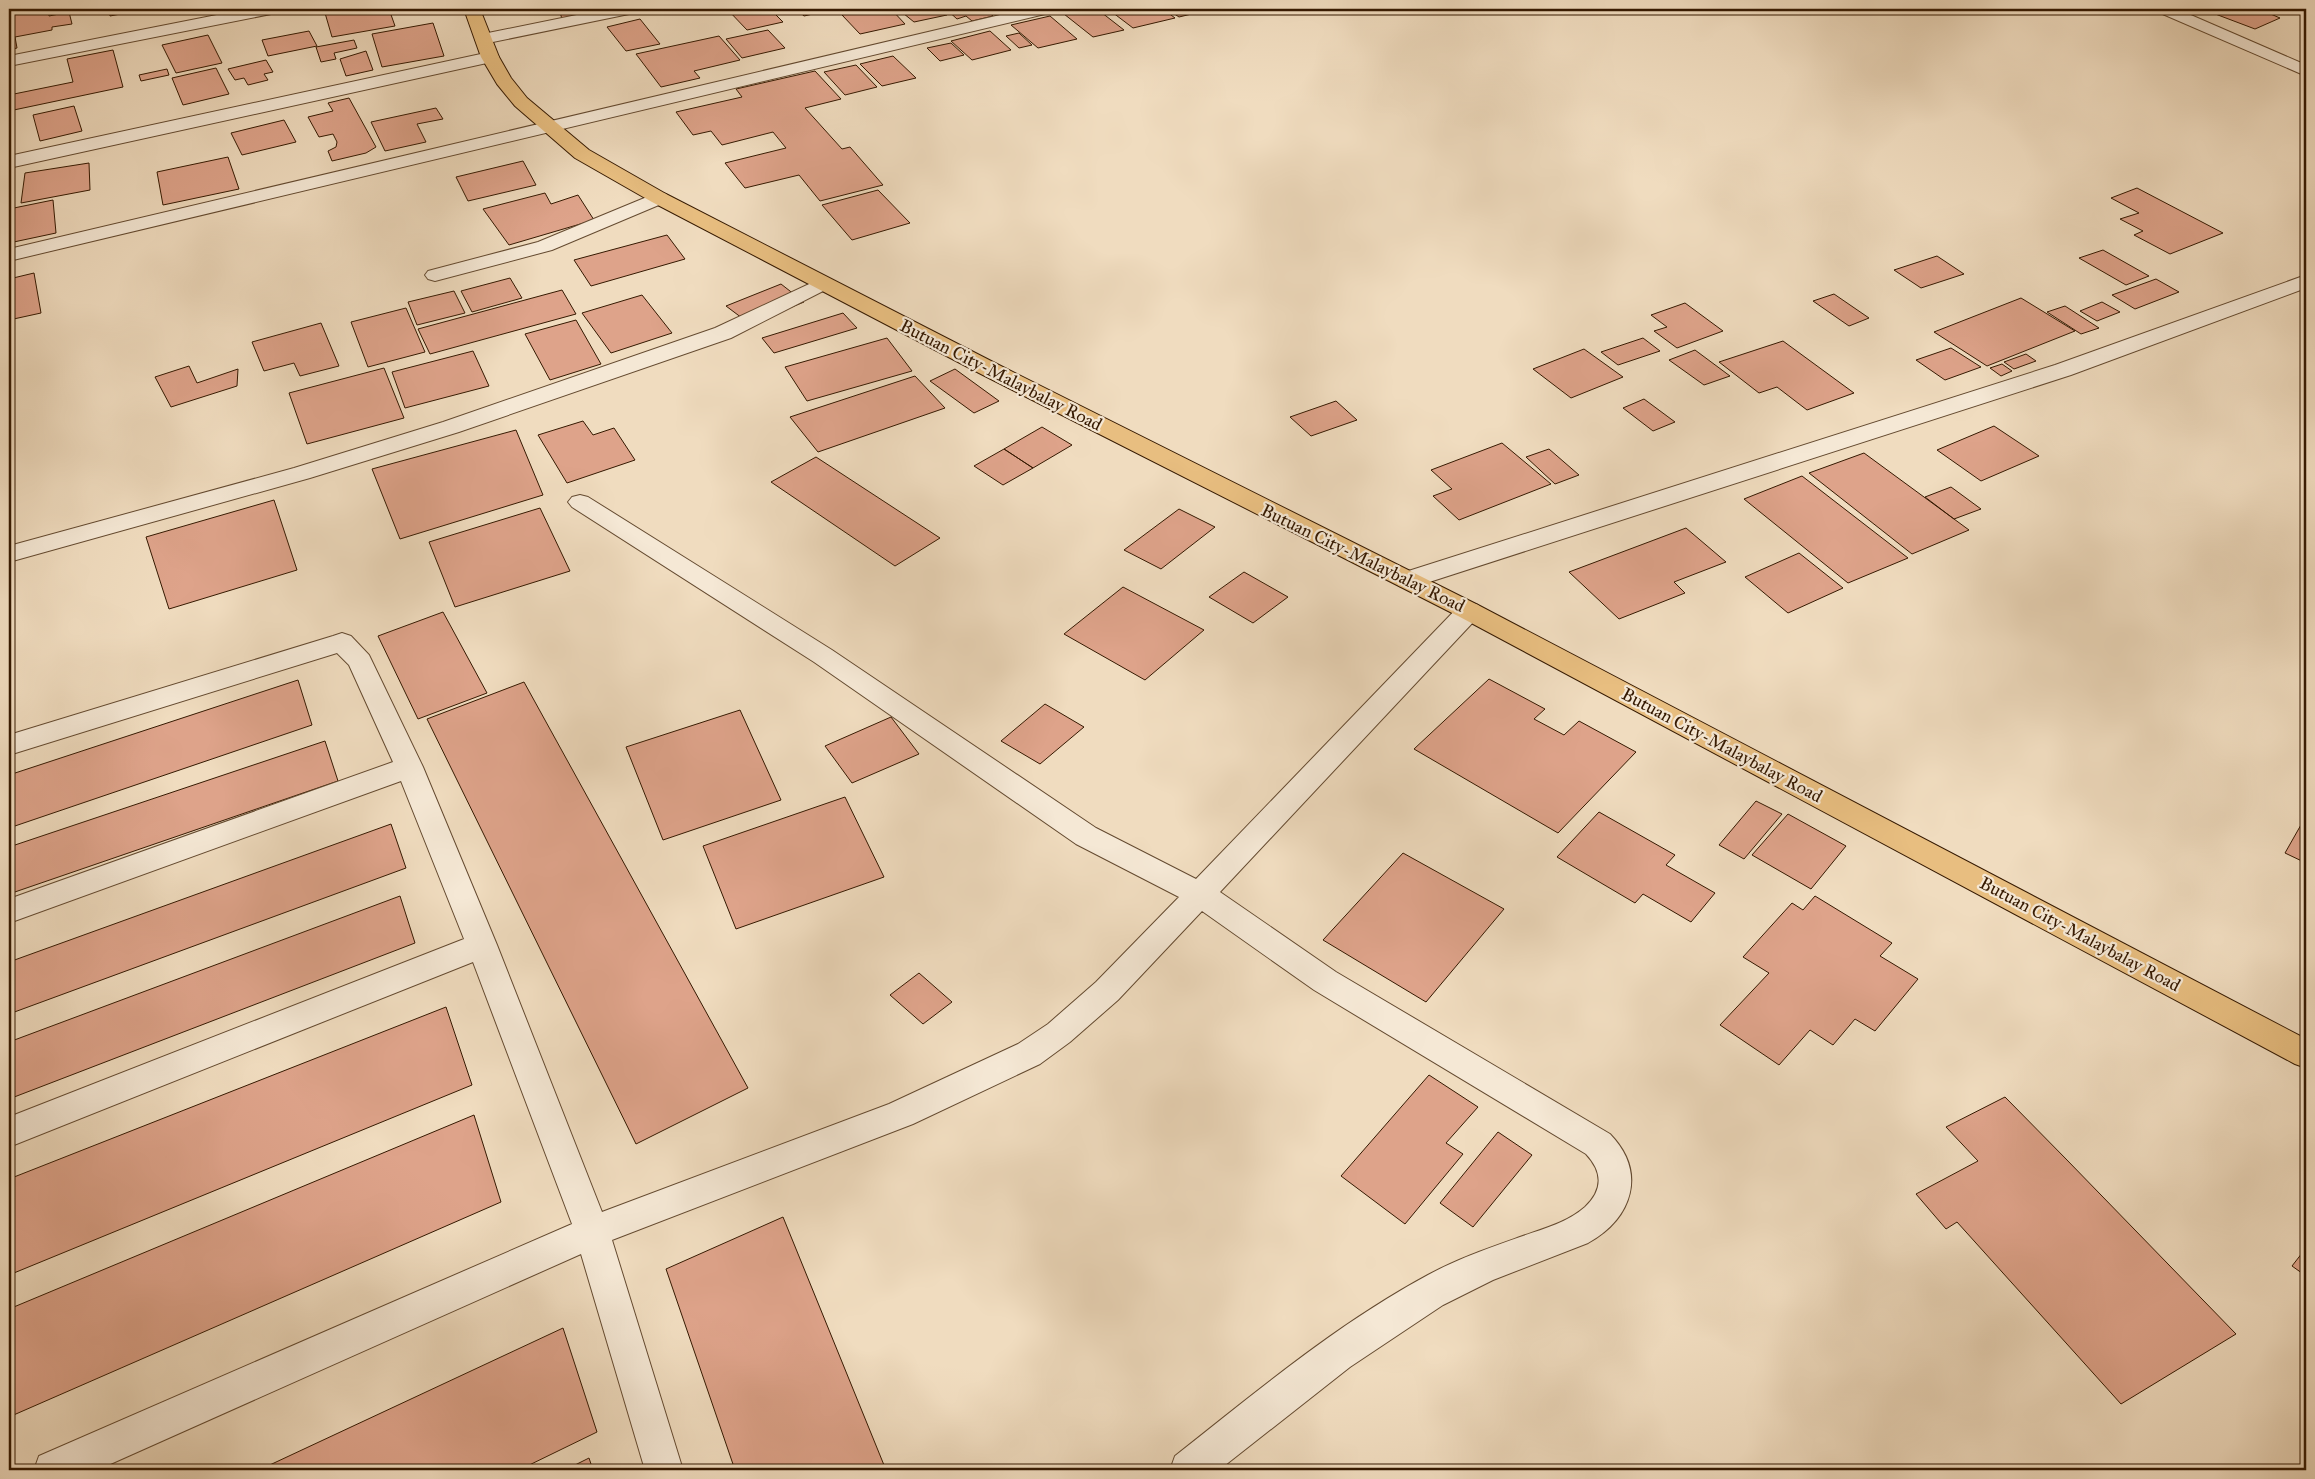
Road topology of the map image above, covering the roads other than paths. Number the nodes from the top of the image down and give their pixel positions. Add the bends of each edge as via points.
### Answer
1 (271, 9) edge
2 (472, 9) edge
3 (630, 9) edge
4 (1045, 9) edge
5 (2164, 9) edge
6 (486, 48) junction
7 (9, 61) edge
8 (2306, 71) edge
9 (549, 126) junction
10 (9, 162) edge
11 (659, 198) junction
12 (9, 255) edge
13 (435, 276) dead end
14 (2306, 281) edge
15 (822, 284) junction
16 (580, 502) dead end
17 (9, 554) edge
18 (1408, 580) junction
19 (1470, 611) junction
20 (9, 745) edge
21 (410, 767) junction
22 (1200, 894) junction
23 (9, 911) edge
24 (482, 945) junction
25 (2306, 1054) edge
26 (9, 1132) edge
27 (592, 1232) junction
28 (53, 1470) edge
29 (664, 1470) edge
30 (1189, 1470) edge

1 - 7 street
2 - 6 main road, Butuan City-Malaybalay Road
3 - 6 street
4 - 9 street
5 - 8 street
6 - 9 main road, Butuan City-Malaybalay Road via 503,80
6 - 10 street
9 - 11 main road, Butuan City-Malaybalay Road via 582,154
9 - 12 street
11 - 13 street via 545,246
11 - 15 main road, Butuan City-Malaybalay Road
14 - 18 street via 2063,370
15 - 17 street via 723,333 460,424 302,473
15 - 18 main road, Butuan City-Malaybalay Road
16 - 22 street via 823,656 1086,836
18 - 19 main road, Butuan City-Malaybalay Road
19 - 22 street
19 - 25 main road, Butuan City-Malaybalay Road
20 - 21 street via 342,642 360,661
21 - 23 street
21 - 24 street
22 - 27 street via 1107,991 1059,1033 1029,1054 901,1114
22 - 30 street via 1325,981 1598,1144 1609,1154 1616,1173 1612,1197 1591,1222 1576,1232 1464,1275 1430,1293 1317,1368
24 - 26 street
24 - 27 street
27 - 28 street
27 - 29 street

